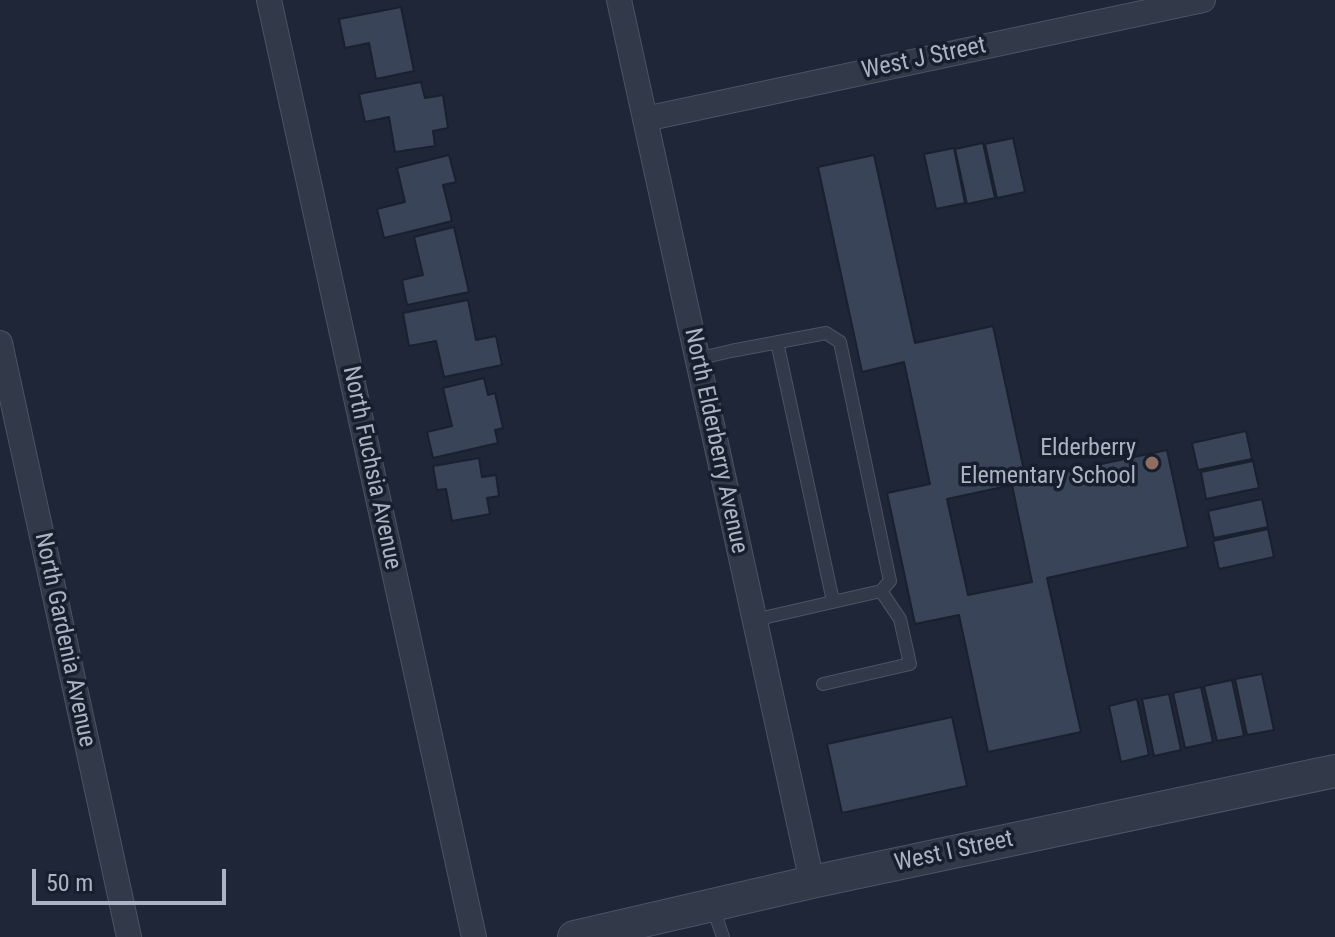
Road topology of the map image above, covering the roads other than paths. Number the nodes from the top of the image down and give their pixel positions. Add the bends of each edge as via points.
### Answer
1 (269, 0) edge
2 (619, 0) edge
3 (1203, 0) edge
4 (645, 119) junction
5 (777, 342) junction
6 (0, 343) edge
7 (697, 359) junction
8 (881, 591) junction
9 (833, 601) junction
10 (754, 620) junction
11 (823, 684) dead end
12 (1335, 771) edge
13 (812, 882) junction
14 (712, 905) junction
15 (129, 937) edge
16 (474, 937) edge
17 (574, 937) edge
18 (723, 937) edge

1 - 16 street, North Fuchsia Avenue
2 - 4 street, North Elderberry Avenue
3 - 4 street, West J Street
4 - 7 street, North Elderberry Avenue
5 - 7 lane
5 - 8 lane via 826,333 840,342 890,581
5 - 9 lane
6 - 15 street, North Gardenia Avenue
7 - 10 street, North Elderberry Avenue
8 - 9 lane
8 - 11 lane via 900,619 910,664
9 - 10 lane
10 - 13 street, North Elderberry Avenue
12 - 13 street, West I Street
13 - 14 street, West I Street
14 - 17 street, West I Street
14 - 18 lane

